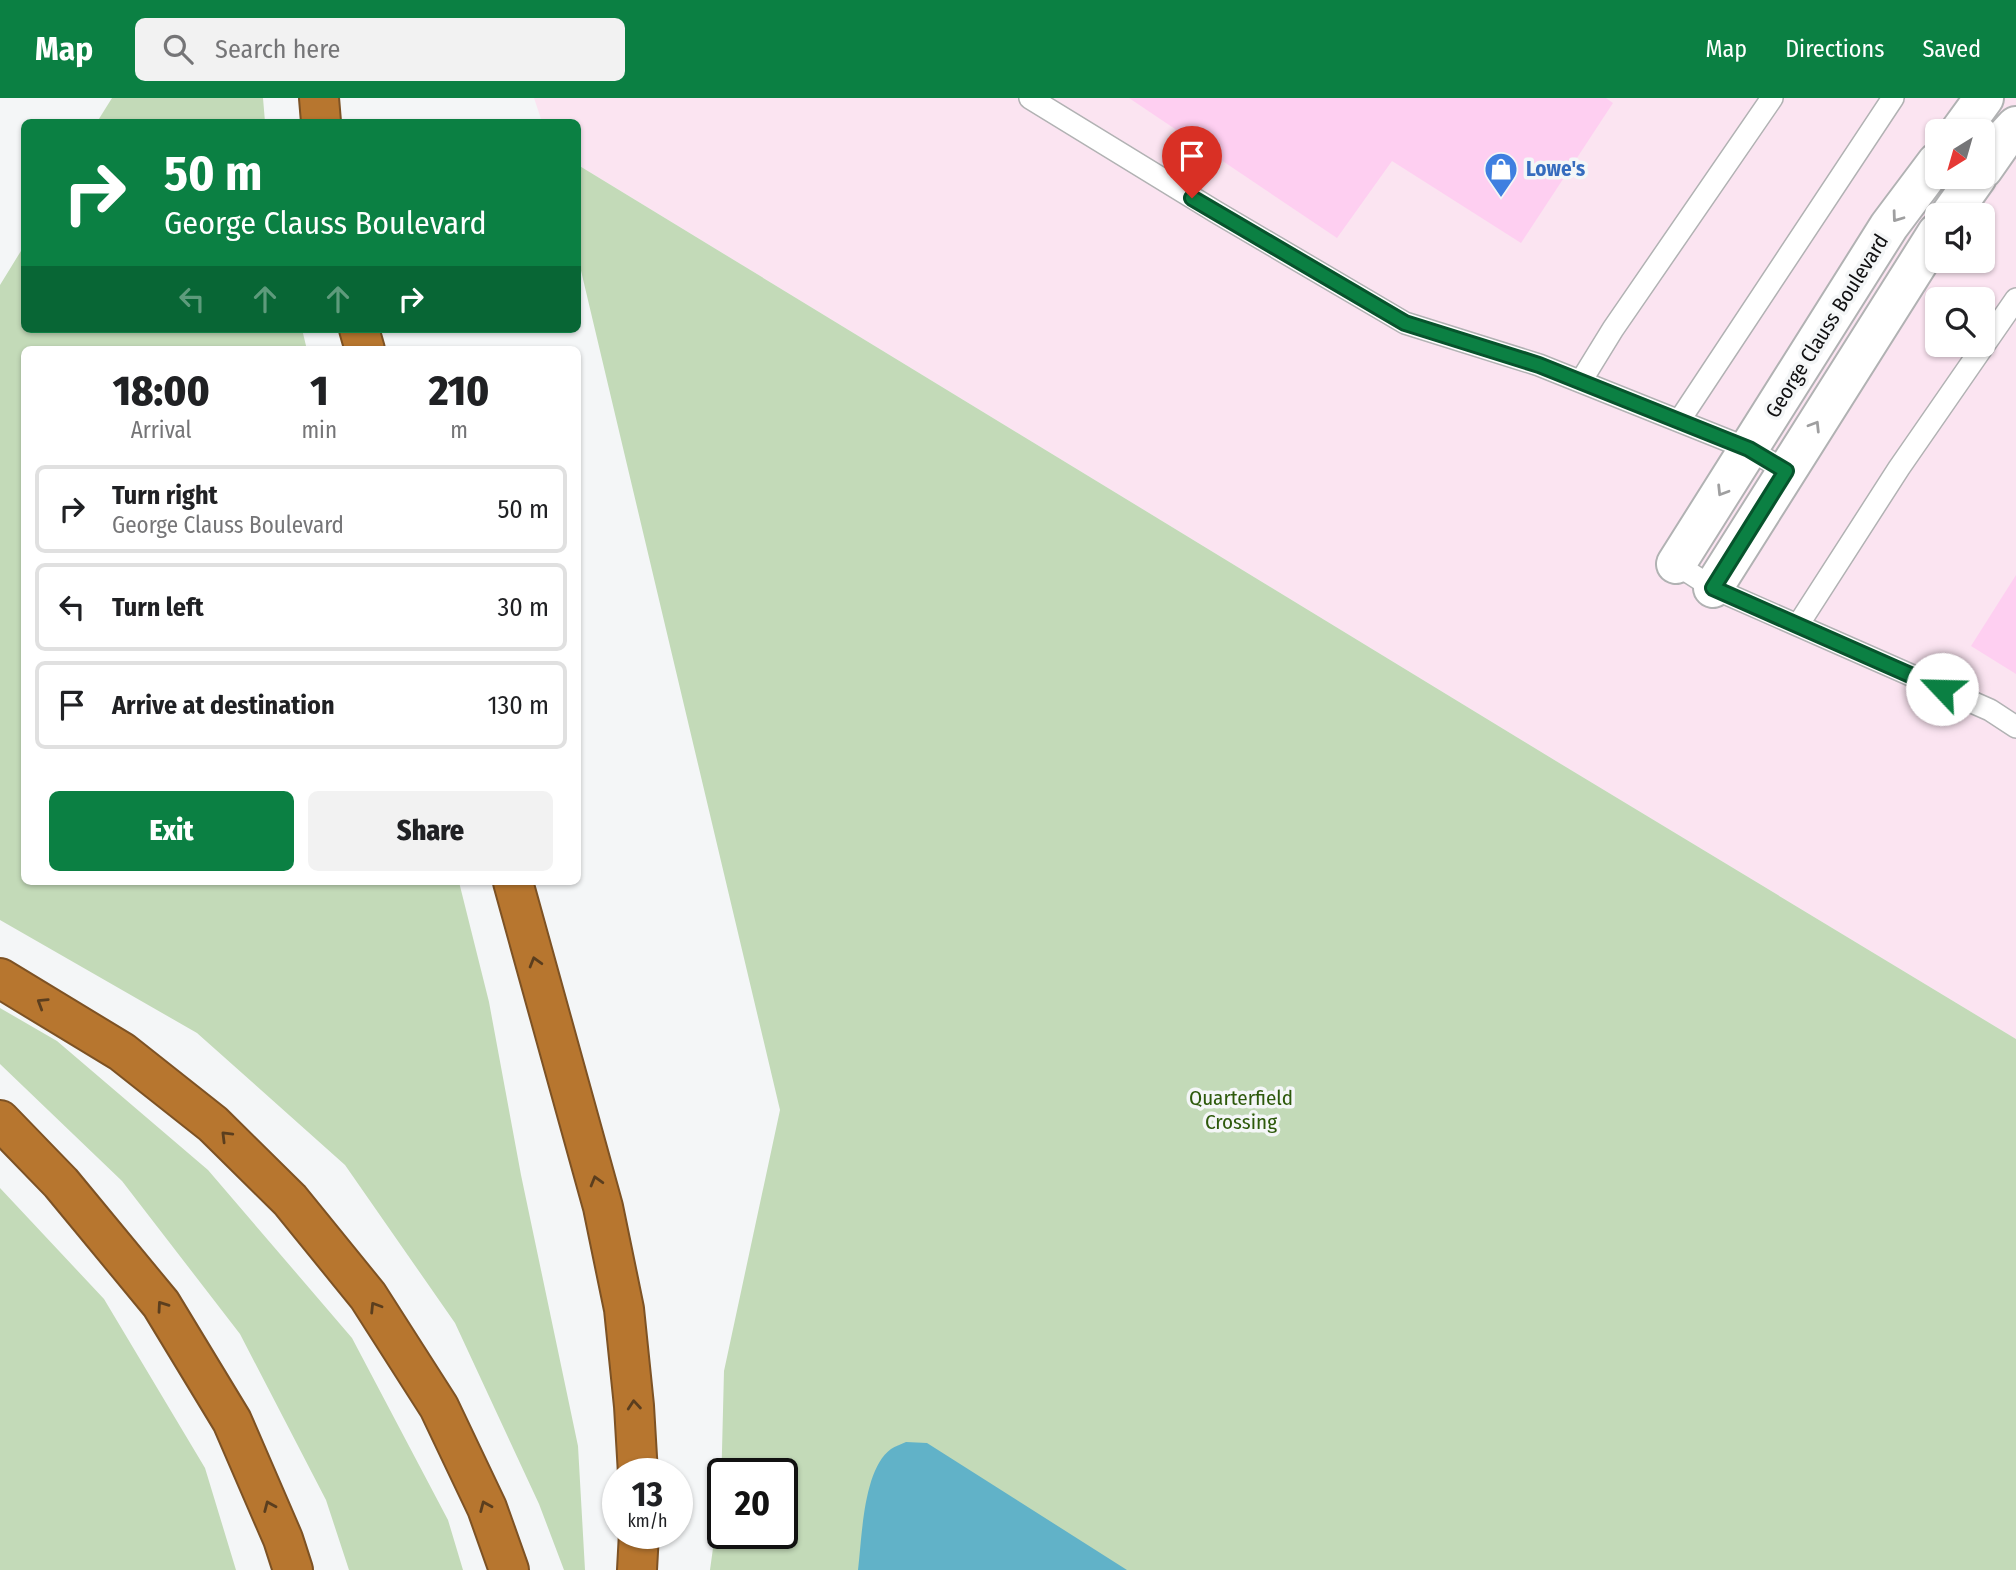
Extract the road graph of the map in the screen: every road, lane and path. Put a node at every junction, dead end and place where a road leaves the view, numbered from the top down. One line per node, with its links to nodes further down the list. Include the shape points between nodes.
1 (319, 98): 6 (highway)
2 (1030, 98): 13 (lane, via 1405,323)
3 (1772, 98): 13 (lane)
4 (1893, 98): 14 (lane)
5 (1984, 98): 7 (street)
6 (321, 119)
7 (1969, 119)
8 (2016, 126): 9 (street)
9 (1995, 152)
10 (1925, 178): 15 (street, George Clauss Boulevard, one-way to 15, via 1889,226)
11 (1925, 252): 16 (street, George Clauss Boulevard, one-way to 11)
12 (2016, 299): 19 (lane, via 1899,467)
13 (1581, 381): 14 (lane)
14 (1679, 421): 15 (lane)
15 (1749, 449): 16 (lane); 17 (street, George Clauss Boulevard, one-way to 17)
16 (1786, 471): 18 (street, George Clauss Boulevard)
17 (1676, 564): 18 (lane)
18 (1713, 588): 19 (lane)
19 (1798, 625): 20 (lane, via 1990,710)
20 (2016, 727)
21 (514, 885): 24 (highway, one-way to 21, via 624,1309 603,1207)
22 (0, 978): 27 (highway, one-way to 22, via 487,1508 439,1407 368,1296 290,1199 213,1124 132,1060)
23 (0, 1120): 26 (highway, one-way to 23, via 232,1421 161,1304 61,1183)
24 (637, 1458)
25 (638, 1549): 28 (highway)
26 (293, 1570)
27 (509, 1570)
28 (636, 1570)

